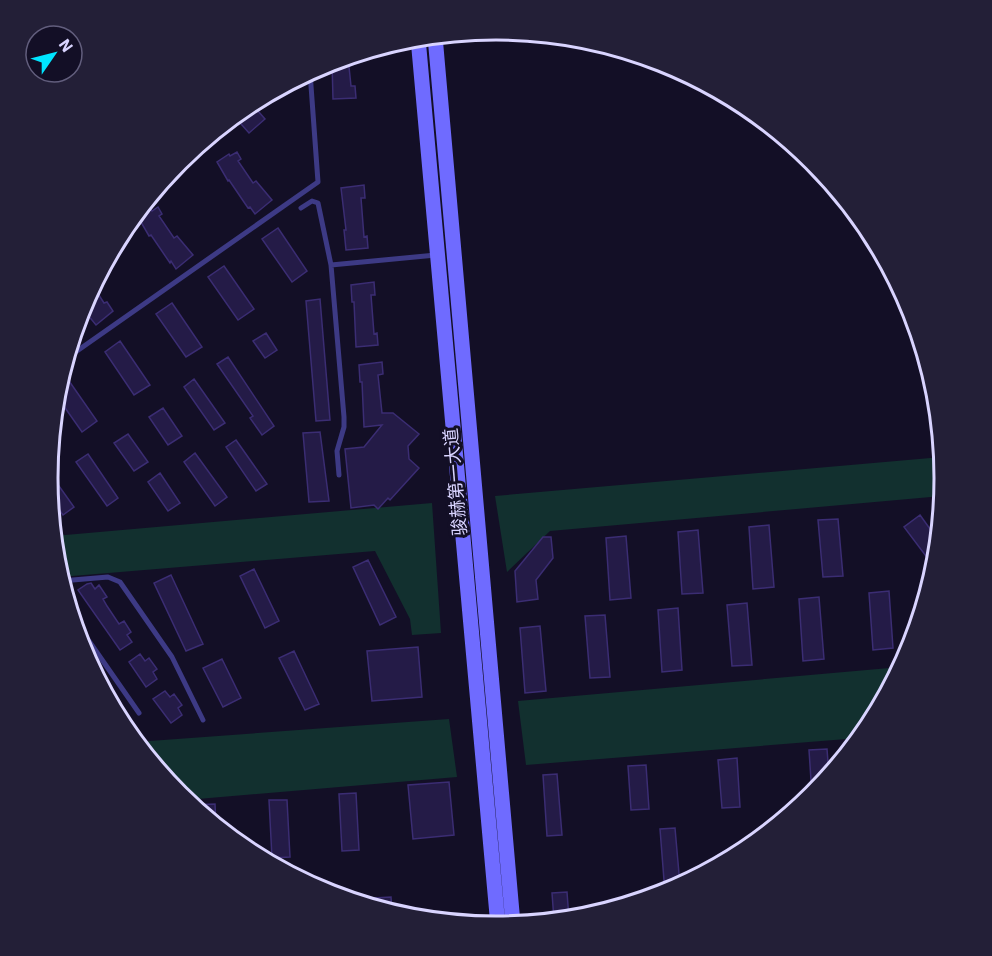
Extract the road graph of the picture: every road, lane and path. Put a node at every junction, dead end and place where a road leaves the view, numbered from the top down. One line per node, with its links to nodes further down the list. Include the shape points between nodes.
1 (436, 45): 13 (main road, 骏赫第一大道)
2 (419, 48): 5 (main road, 骏赫第一大道)
3 (311, 82): 7 (lane, via 318,182)
4 (302, 208): 6 (lane, via 312,201 318,203)
5 (438, 255): 6 (lane); 14 (main road, 骏赫第一大道)
6 (331, 265): 8 (lane, via 344,417 337,451)
7 (78, 351)
8 (339, 475)
9 (71, 579): 12 (lane, via 108,577 120,582 172,657)
10 (92, 646): 11 (lane)
11 (139, 713)
12 (203, 720)
13 (512, 915)
14 (497, 916)

